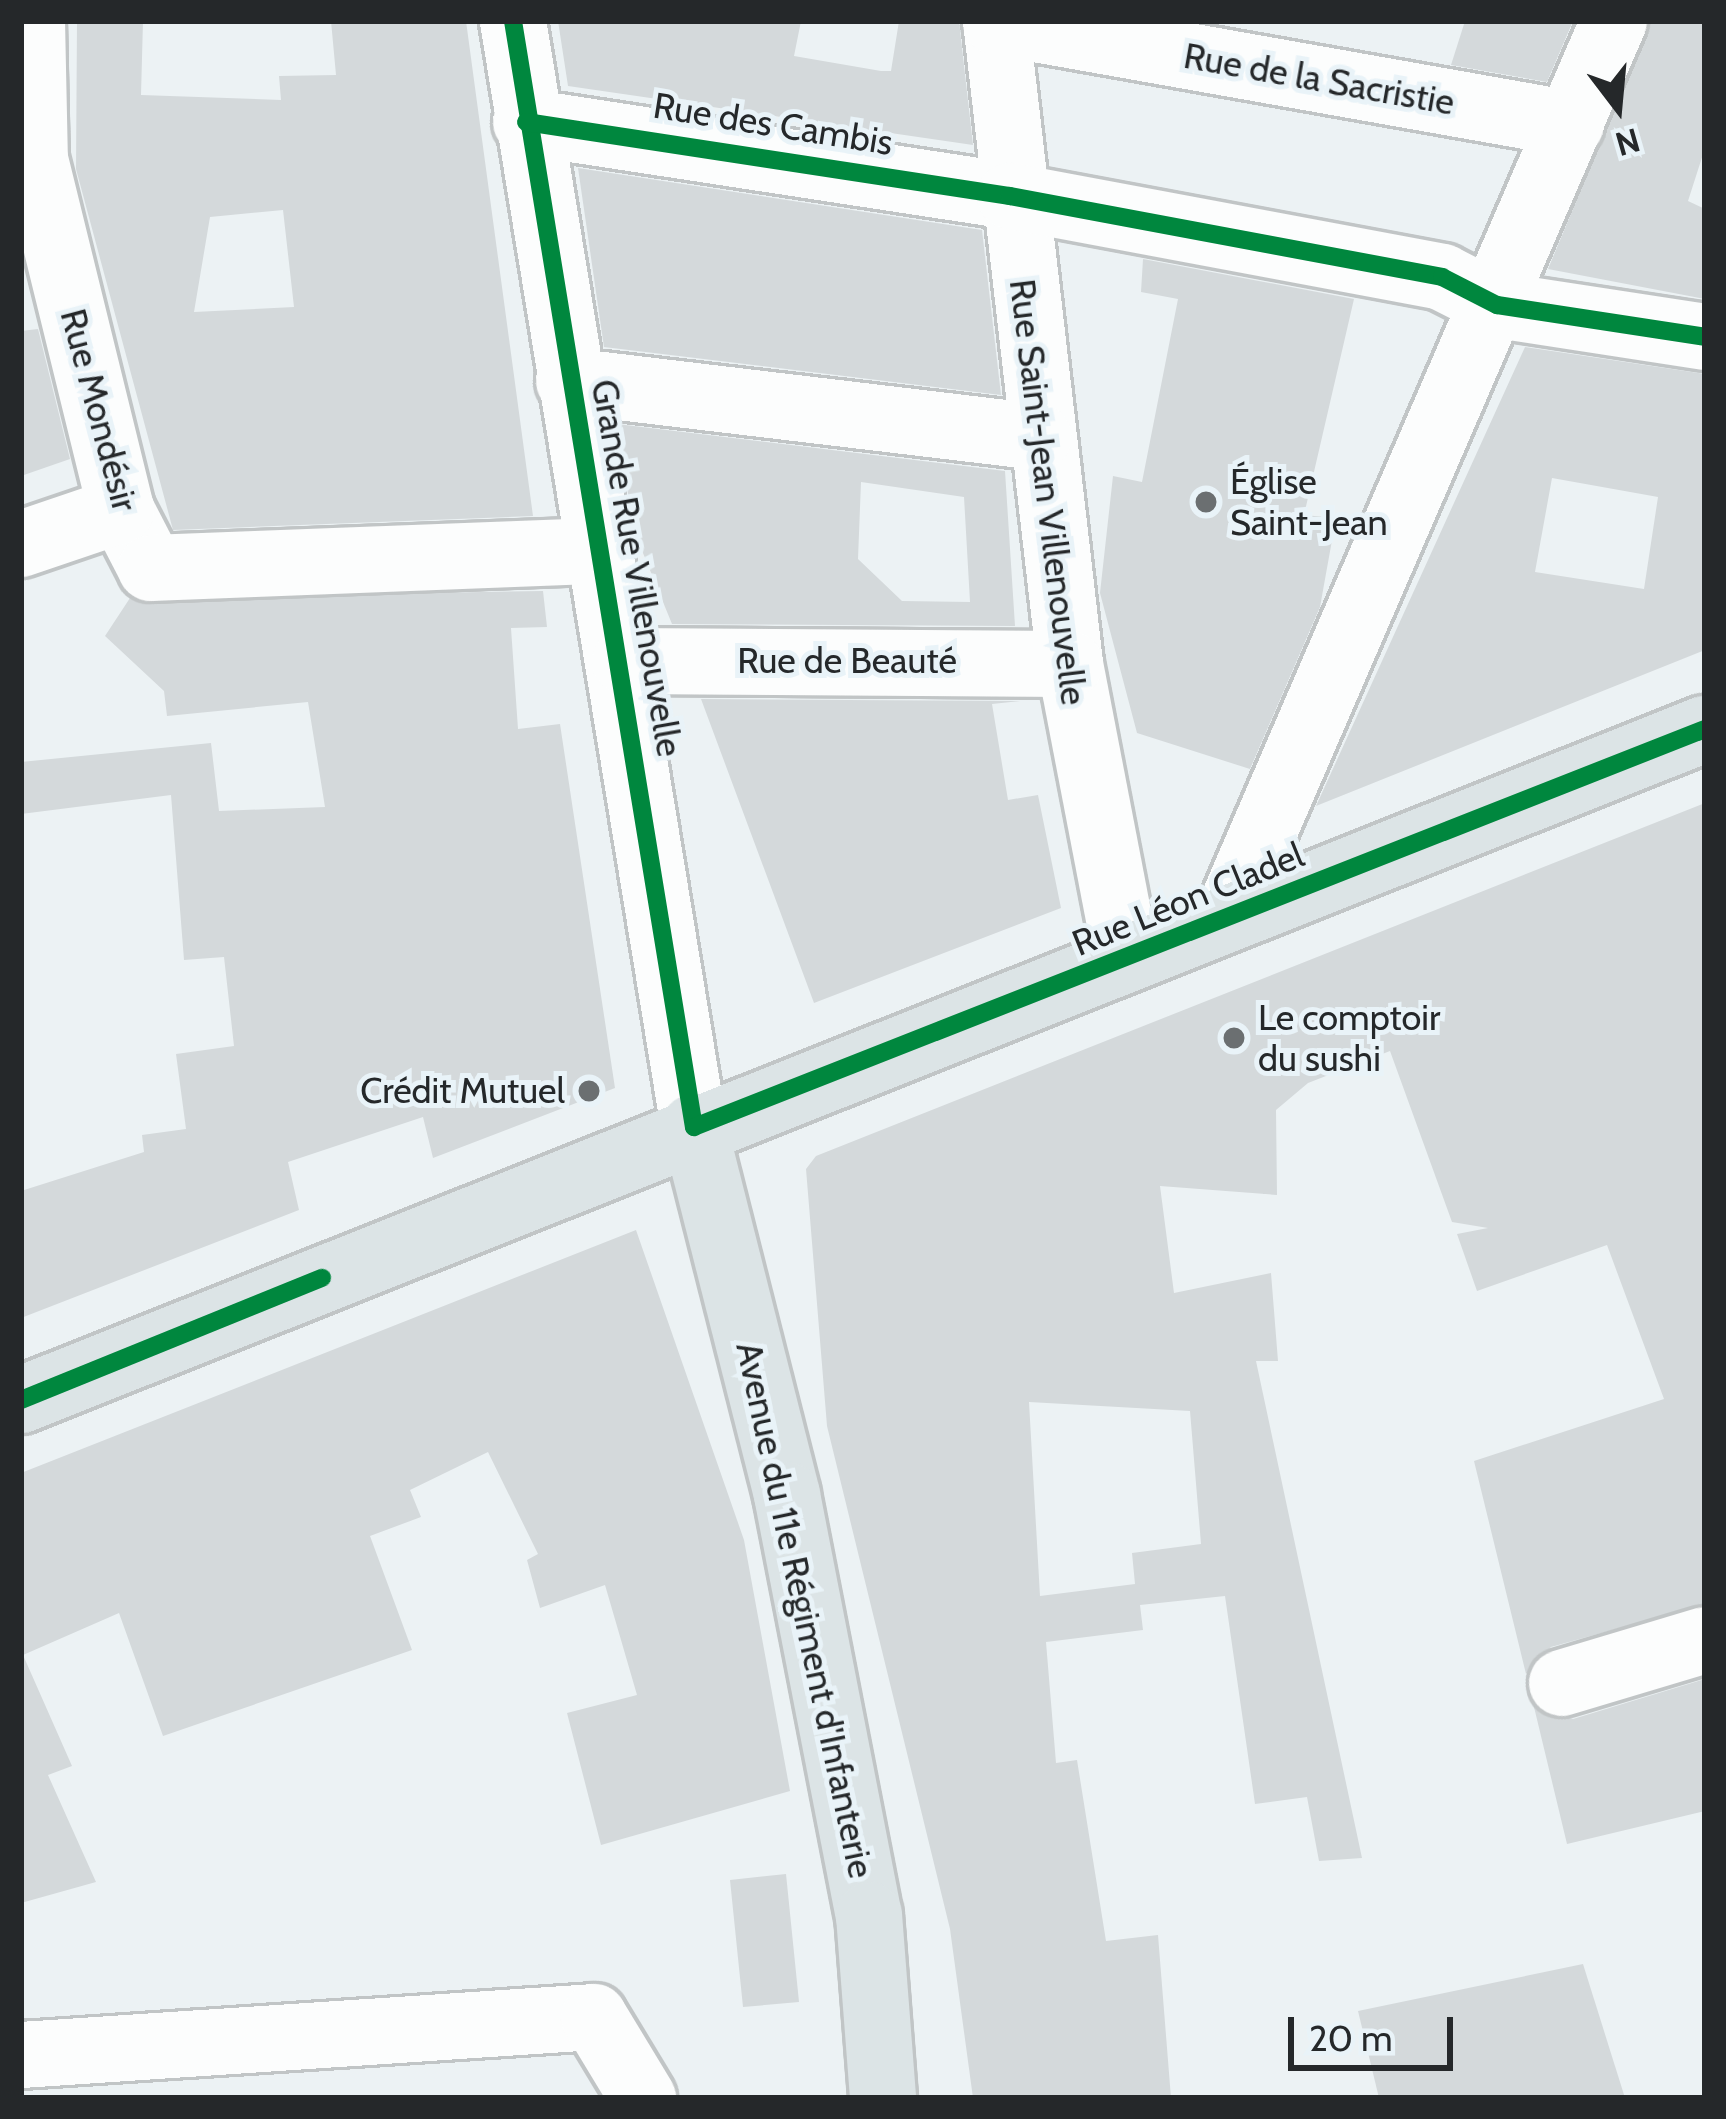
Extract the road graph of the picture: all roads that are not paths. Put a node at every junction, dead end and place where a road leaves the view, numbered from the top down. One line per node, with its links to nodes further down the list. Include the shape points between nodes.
1 (32, 21): 12 (street, Rue Mondésir, via 35,159)
2 (513, 21): 5 (street, Grande Rue Villenouvelle)
3 (996, 21): 6 (street, Rue de la Sacristie); 7 (street, Rue Saint-Jean Villenouvelle)
4 (1614, 21): 6 (street)
5 (526, 122): 7 (street, Rue des Cambis); 10 (street, Grande Rue Villenouvelle)
6 (1571, 124): 8 (street)
7 (1010, 196): 8 (street, Rue des Cambis, via 1442,277); 11 (street, Rue Saint-Jean Villenouvelle)
8 (1497, 304): 9 (street, Rue des Cambis); 18 (street)
9 (1705, 338)
10 (568, 381): 11 (street); 14 (street, Grande Rue Villenouvelle)
11 (1039, 437): 16 (street, Rue Saint-Jean Villenouvelle)
12 (121, 510): 13 (street); 14 (street, Rue Mondésir, via 151,568)
13 (21, 544)
14 (597, 551): 15 (street, Grande Rue Villenouvelle)
15 (625, 661): 16 (street, Rue de Beauté); 20 (street, Grande Rue Villenouvelle)
16 (1070, 664): 19 (street, Rue Saint-Jean Villenouvelle)
17 (1705, 729): 18 (main road, Rue Léon Cladel)
18 (1226, 919): 19 (main road, Rue Léon Cladel)
19 (1127, 959): 20 (main road, Rue Léon Cladel)
20 (694, 1127): 21 (main road, Rue Léon Cladel); 26 (main road, Avenue du 11e Régiment d'Infanterie, via 788,1495 868,1915)
21 (21, 1400)
22 (1705, 1640): 23 (street)
23 (1562, 1682)
24 (21, 2055): 25 (street, via 594,2017)
25 (643, 2098)
26 (883, 2098)

